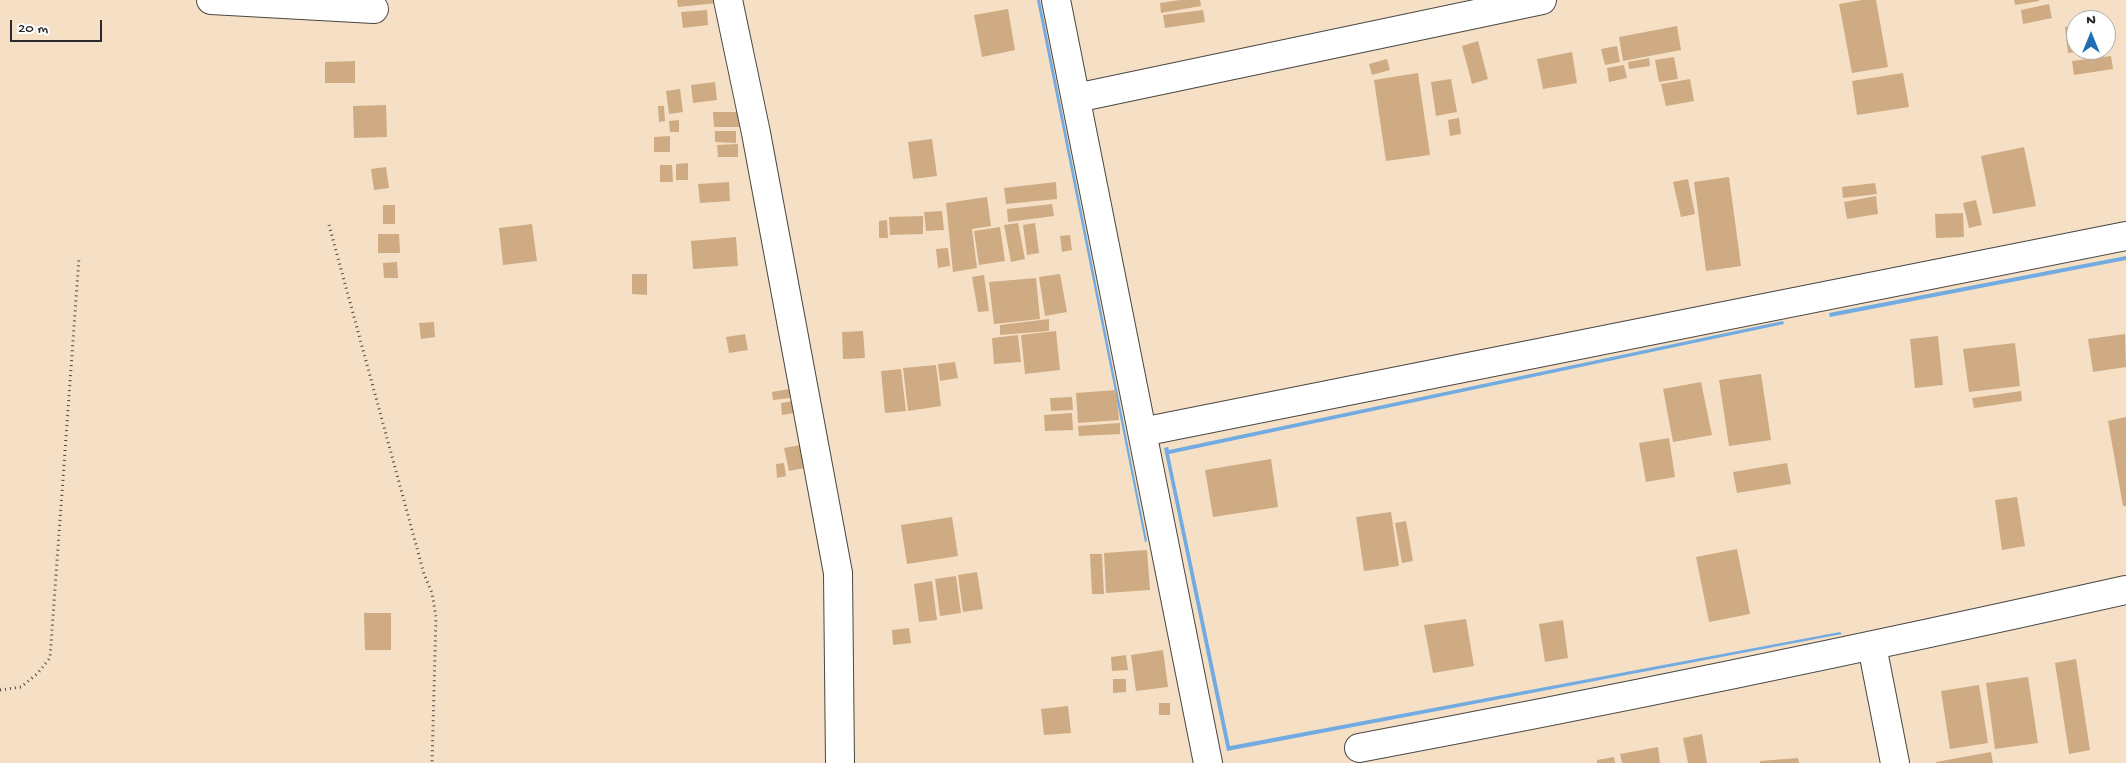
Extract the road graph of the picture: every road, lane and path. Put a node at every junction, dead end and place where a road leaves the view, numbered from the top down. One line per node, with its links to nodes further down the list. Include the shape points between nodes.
1 (211, 0): 5 (street)
2 (728, 0): 16 (street, via 838,573)
3 (1056, 0): 6 (street)
4 (1542, 0): 6 (street)
5 (374, 9)
6 (1076, 98): 10 (street)
7 (329, 224): 15 (path, via 424,574 432,593 436,617)
8 (2126, 236): 10 (street)
9 (78, 258): 13 (path, via 50,658 21,687)
10 (1142, 432): 17 (street)
11 (2126, 590): 12 (street)
12 (1872, 646): 14 (street); 18 (street)
13 (0, 690)
14 (1359, 748)
15 (432, 763)
16 (840, 763)
17 (1208, 763)
18 (1895, 763)

